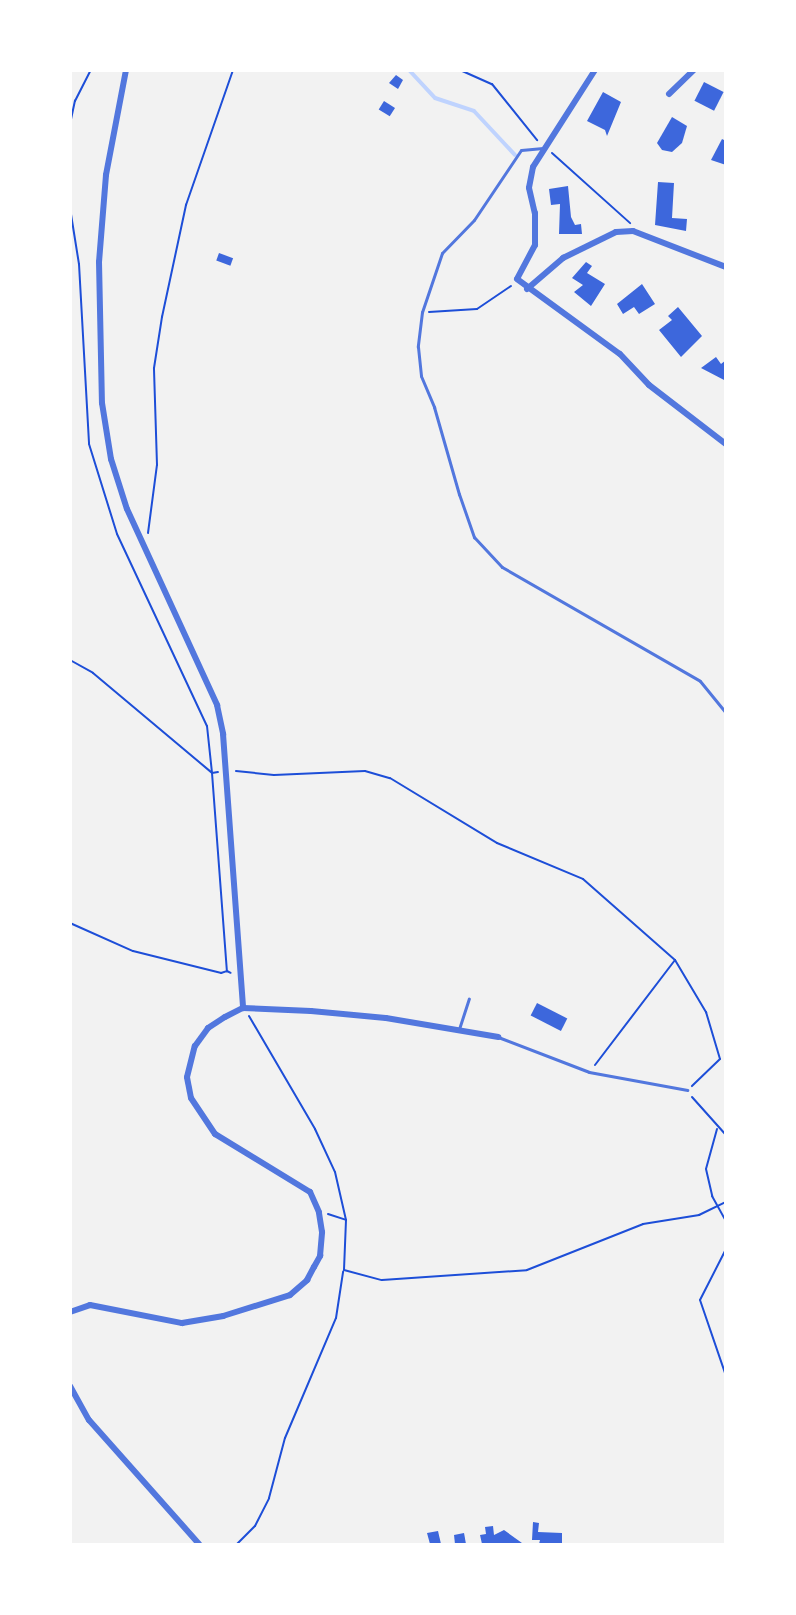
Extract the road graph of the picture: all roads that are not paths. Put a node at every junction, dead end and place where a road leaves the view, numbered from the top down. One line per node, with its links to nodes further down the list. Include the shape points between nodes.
1 (126, 70): 11 (street, via 106,175 99,262 102,403 111,459 126,509 210,685 223,734)
2 (595, 70): 5 (street)
3 (694, 70): 4 (street)
4 (669, 94)
5 (543, 148): 7 (street, via 533,167 529,188 536,213 535,244 517,279); 9 (lane, via 521,150 474,220 442,254 422,312 418,347 421,376 459,494 474,537 502,567 700,681)
6 (726, 267): 7 (street, via 633,231 616,232 563,258)
7 (527, 289): 8 (street, via 620,354 650,385)
8 (726, 444)
9 (726, 713)
10 (469, 999): 12 (lane)
11 (243, 1008): 12 (street, via 386,1018); 15 (street, via 208,1028 195,1046 187,1077 191,1098 215,1134 310,1192 319,1212 322,1243 307,1280 276,1302 182,1323 90,1305)
12 (459, 1029): 13 (street)
13 (498, 1037): 14 (lane, via 589,1072)
14 (687, 1090)
15 (70, 1312)
16 (70, 1386): 17 (street, via 89,1420)
17 (199, 1545)

